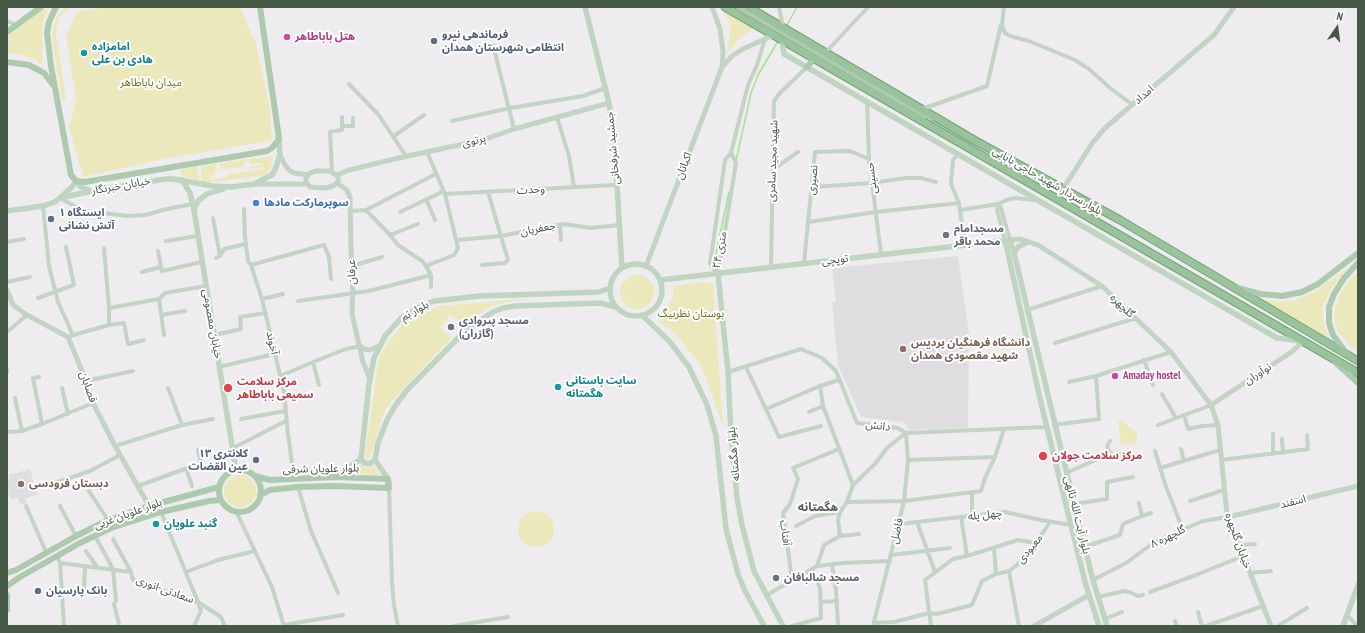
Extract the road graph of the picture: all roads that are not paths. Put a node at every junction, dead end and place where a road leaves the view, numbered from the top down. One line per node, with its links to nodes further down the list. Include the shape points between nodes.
1 (41, 7): 14 (main road)
2 (56, 7): 28 (main road, via 47,34)
3 (260, 7): 46 (main road)
4 (585, 7): 29 (main road, جمشید شرفخانی)
5 (712, 7): 25 (street, via 720,29)
6 (725, 7): 18 (highway, بلوار سردار شهید حاجی بابایی)
7 (739, 7): 41 (main road, via 924,115)
8 (748, 7): 16 (highway, بلوار سردار شهید حاجی بابایی)
9 (779, 7): 16 (street)
10 (868, 7): 22 (street)
11 (1004, 7): 15 (street)
12 (1234, 7): 32 (street, امداد, via 1214,35)
13 (7, 21): 14 (street)
14 (16, 25): 17 (main road)
15 (1002, 25): 32 (street, via 1005,33 1010,36 1060,53 1084,66); 35 (street, via 987,86)
16 (783, 27): 22 (highway, بلوار سردار شهید حاجی بابایی)
17 (7, 32)
18 (773, 35): 19 (street); 20 (highway, بلوار سردار شهید حاجی بابایی)
19 (765, 39): 25 (street, via 732,56); 50 (street, ۲۴ متری, via 748,85)
20 (782, 40): 23 (highway, بلوار سردار شهید حاجی بابایی); 26 (main road, via 784,54)
21 (493, 45): 34 (street)
22 (826, 52): 35 (highway, بلوار سردار شهید حاجی بابایی)
23 (814, 60): 26 (main road); 33 (highway, بلوار سردار شهید حاجی بابایی)
24 (7, 62): 28 (main road, via 29,65 44,73)
25 (722, 66): 124 (street, اکباتان)
26 (807, 67): 30 (main road); 55 (street, شهید مجید سامری, via 774,102)
27 (349, 84): 45 (street, via 378,114)
28 (55, 86): 60 (main road, via 70,175)
29 (605, 88): 31 (main road, جمشید شرفخانی); 34 (street, via 583,96)
30 (867, 101): 37 (main road); 54 (street, حسینی)
31 (609, 103): 39 (street, پرتوی); 66 (main road, جمشید شرفخانی, via 614,135)
32 (1133, 105): 70 (street, امداد, via 1105,128 1093,142)
33 (898, 107): 37 (main road); 47 (highway, بلوار سردار شهید حاجی بابایی)
34 (510, 108): 42 (street); 44 (street)
35 (922, 108): 41 (highway, بلوار سردار شهید حاجی بابایی)
36 (424, 115): 45 (street)
37 (893, 116): 51 (main road)
38 (342, 117): 43 (street)
39 (557, 117): 44 (street, پرتوی); 68 (street, via 569,156)
40 (353, 118): 43 (street, via 353,126)
41 (941, 120): 70 (highway, بلوار سردار شهید حاجی بابایی)
42 (452, 121)
43 (342, 126): 56 (street, via 342,130 330,132)
44 (514, 129): 48 (street, پرتوی, via 483,140)
45 (394, 136): 53 (street)
46 (278, 139): 52 (main road); 60 (main road, via 267,151 85,182)
47 (964, 146): 51 (main road); 118 (highway, بلوار سردار شهید حاجی بابایی)
48 (427, 152): 53 (street, پرتوی); 57 (street)
49 (798, 152): 55 (street)
50 (731, 153): 98 (street, ۲۴ متری, via 725,160); 103 (street, ۲۴ متری, via 736,162)
51 (958, 154): 76 (main road); 77 (street, via 953,160 951,184)
52 (280, 155): 58 (street, via 289,170); 64 (main road, via 272,175)
53 (406, 156): 56 (street, پرتوی)
54 (869, 159): 63 (street, حسینی); 69 (street, نصیری, via 850,150 815,152)
55 (772, 170): 126 (street, شهید مجید سامری)
56 (335, 174): 58 (street, پرتوی, via 316,171); 61 (street, via 339,179)
57 (436, 174): 73 (street); 82 (street)
58 (308, 175): 65 (street, via 305,180)
59 (182, 180): 67 (main road, خیابان خبرنگار); 71 (main road, خیابان خبرنگار, via 165,179); 80 (main road, خیابان معصومی, via 190,193)
60 (76, 181): 71 (main road, via 81,187); 74 (main road, خیابان خبرنگار)
61 (337, 182): 65 (street, via 326,188 315,188); 85 (street, عرفان, via 347,190)
62 (936, 182): 63 (street, via 906,178)
63 (872, 183): 69 (street); 87 (street, حسینی)
64 (254, 184): 65 (street); 67 (main road)
65 (307, 184)
66 (616, 185): 68 (street, وحدت); 93 (main road, جمشید شرفخانی)
67 (231, 187): 80 (main road, via 207,194)
68 (574, 187): 72 (street, وحدت)
69 (812, 187): 90 (street, نصیری)
70 (1062, 189): 111 (highway, بلوار سردار شهید حاجی بابایی)
71 (91, 191): 74 (main road, خیابان خبرنگار)
72 (488, 192): 73 (street, وحدت); 96 (street)
73 (445, 193): 75 (street); 99 (street)
74 (60, 198): 79 (main road, خیابان خبرنگار); 80 (street, via 84,211 128,216)
75 (426, 199): 86 (street); 89 (street)
76 (1038, 200): 78 (street, via 1014,198); 133 (main road)
77 (959, 203): 83 (street); 87 (street)
78 (998, 204): 83 (street); 101 (street, via 997,210)
79 (43, 206): 84 (main road, خیابان خبرنگار); 143 (street, via 49,266)
80 (193, 207): 95 (main road, خیابان معصومی)
81 (244, 209): 106 (street, آخوند)
82 (366, 210): 85 (street); 94 (street)
83 (960, 210): 107 (street)
84 (7, 211)
85 (350, 211): 122 (street, عرفان)
86 (400, 212)
87 (876, 212): 90 (street); 114 (street, حسینی)
88 (213, 218): 106 (street, via 218,257 224,249)
89 (435, 220)
90 (808, 222): 117 (street, نصیری)
91 (418, 224): 94 (street)
92 (560, 225): 93 (street, جعفریان, via 591,228); 96 (street, جعفریان); 100 (street)
93 (619, 225): 127 (main road, جمشید شرفخانی)
94 (390, 235): 123 (street, via 398,245)
95 (197, 236): 102 (street); 116 (main road, خیابان معصومی)
96 (501, 236): 99 (street, جعفریان); 121 (street, via 508,260 505,263)
97 (24, 239): 104 (street)
98 (713, 239): 103 (street); 130 (street, ۲۴ متری, via 710,264)
99 (457, 240): 123 (street, via 458,248 454,255)
100 (561, 240)
101 (1007, 240): 105 (street, گلچهره, via 1020,239); 107 (main road, توپچی); 112 (main road, بلوار آیت الله تالهی); 214 (main road, بلوار آیت الله تالهی)
102 (166, 241)
103 (722, 241): 130 (street, ۲۴ متری)
104 (7, 242)
105 (1028, 242): 112 (main road, via 1019,246); 139 (street, گلچهره, via 1050,252)
106 (246, 244): 120 (street, آخوند)
107 (965, 245): 114 (main road, توپچی)
108 (66, 247): 143 (street, via 74,284)
109 (104, 248): 151 (street)
110 (158, 251): 125 (street)
111 (1174, 252): 118 (highway); 137 (highway, بلوار سردار شهید حاجی بابایی)
112 (1014, 253): 152 (main road, بلوار آیت الله تالهی)
113 (1358, 253): 137 (main road, via 1318,284 1302,292 1282,296 1261,294)
114 (881, 254): 117 (main road, توپچی)
115 (382, 257): 122 (street)
116 (202, 262): 125 (street, via 162,271); 138 (main road, خیابان معصومی)
117 (804, 263): 126 (main road, توپچی)
118 (1166, 263): 128 (highway, بلوار سردار شهید حاجی بابایی)
119 (1358, 263): 172 (main road, via 1344,278 1329,307 1329,323 1333,335)
120 (251, 265): 134 (street, via 324,246 329,257); 148 (street, آخوند)
121 (482, 265)
122 (352, 266): 144 (street, عرفان)
123 (426, 266): 131 (street)
124 (646, 266): 127 (main road, via 630,264); 135 (main road, via 652,269)
125 (161, 267): 129 (street)
126 (771, 267): 130 (main road, توپچی)
127 (622, 268): 141 (main road, via 614,276)
128 (1178, 270): 133 (main road); 165 (highway, بلوار سردار شهید حاجی بابایی)
129 (142, 272)
130 (718, 274): 135 (main road, توپچی); 179 (main road, بلوار هگمتانه)
131 (431, 275): 140 (street); 144 (street, via 369,292)
132 (30, 277): 136 (street)
133 (1172, 277): 165 (main road, via 1278,338)
134 (331, 279)
135 (660, 280): 157 (main road, via 662,295 659,302 655,308)
136 (7, 282)
137 (1228, 285): 172 (highway, بلوار سردار شهید حاجی بابایی)
138 (206, 286): 147 (street, via 165,293); 161 (main road, خیابان معصومی)
139 (1102, 286): 152 (street); 158 (street, گلچهره)
140 (430, 287)
141 (610, 288): 150 (main road); 168 (main road, بلوار بَم, via 599,292 480,296 434,301 402,317)
142 (7, 290): 155 (street, via 13,305)
143 (55, 292): 146 (street); 163 (street, via 69,326)
144 (352, 293): 149 (street); 167 (street, عرفان, via 352,314)
145 (283, 294): 148 (street)
146 (38, 298)
147 (159, 299): 151 (street); 156 (street)
148 (262, 299): 154 (street, آخوند)
149 (298, 301)
150 (616, 306): 157 (main road, via 628,314); 237 (main road, via 602,303 528,305 502,308 480,320 457,338 395,406 382,430)
151 (109, 308): 159 (street)
152 (1028, 310): 210 (main road, بلوار آیت الله تالهی)
153 (185, 311): 156 (street)
154 (266, 314): 161 (street, via 240,317 242,329); 170 (street, آخوند)
155 (27, 315): 160 (street); 163 (street)
156 (161, 315): 162 (street)
157 (642, 315): 358 (main road, بلوار هگمتانه, via 670,342 689,367 707,405 716,436 726,529 738,574)
158 (1136, 318): 166 (street); 169 (street, گلچهره)
159 (109, 325): 163 (street); 164 (street, via 124,323 128,344)
160 (7, 332)
161 (214, 334): 176 (main road, خیابان معصومی)
162 (164, 335)
163 (70, 336): 186 (street, قصابان)
164 (144, 340)
165 (1303, 341): 171 (highway, بلوار سردار شهید حاجی بابایی); 197 (street, نوآوران, via 1293,351)
166 (1055, 343)
167 (360, 346): 168 (street, via 370,350); 175 (street); 184 (street, عرفان)
168 (379, 346): 184 (main road, بلوار بَم)
169 (1171, 352): 173 (street); 197 (street, گلچهره)
170 (274, 354): 176 (street); 181 (street, آخوند)
171 (1326, 355): 180 (highway, بلوار سردار شهید حاجی بابایی); 188 (main road)
172 (1348, 355): 174 (highway, بلوار سردار شهید حاجی بابایی)
173 (1144, 360): 182 (street); 190 (street)
174 (1358, 361)
175 (313, 362): 181 (street); 189 (street)
176 (220, 367): 224 (main road, خیابان معصومی)
177 (746, 367): 179 (street, دانش); 185 (street, دانش, via 801,349 822,358 836,371); 199 (street)
178 (133, 371): 186 (street)
179 (728, 372): 333 (main road, بلوار هگمتانه, via 737,498 754,570)
180 (1358, 373)
181 (280, 376): 200 (street, آخوند)
182 (1096, 376): 187 (street); 210 (street, via 1099,420)
183 (39, 377): 208 (street, via 33,378)
184 (370, 379): 236 (main road, بلوار بَم)
185 (839, 380): 191 (street); 218 (street, دانش, via 857,423 898,428)
186 (86, 381): 196 (street, قصابان)
187 (1069, 382)
188 (1358, 383)
189 (319, 385)
190 (1153, 385)
191 (820, 386): 198 (street); 199 (street)
192 (62, 388): 202 (street)
193 (168, 388): 209 (street)
194 (1162, 394): 204 (street)
195 (15, 398): 216 (street)
196 (93, 403): 202 (street); 223 (street, قصابان)
197 (1211, 405): 203 (street); 212 (street, خیابان گلچهره)
198 (822, 406): 201 (street); 225 (street)
199 (766, 409): 213 (street, via 779,437)
200 (285, 411): 206 (street); 207 (street, آخوند)
201 (810, 412)
202 (68, 414): 208 (street)
203 (1184, 415): 204 (street); 212 (street, via 1188,429)
204 (1176, 418): 211 (street)
205 (213, 419): 209 (street)
206 (241, 419)
207 (286, 421): 224 (street); 248 (street, آخوند)
208 (42, 424): 216 (street)
209 (182, 425): 223 (street)
210 (1054, 425): 244 (main road, بلوار آیت الله تالهی)
211 (1158, 425)
212 (1218, 425): 228 (street, خیابان گلچهره)
213 (821, 426)
214 (1046, 427): 215 (street, دانش); 286 (main road, بلوار آیت الله تالهی)
215 (1004, 429): 218 (street, دانش); 234 (street)
216 (22, 430): 217 (street)
217 (7, 432)
218 (906, 433): 238 (street, فاضل); 250 (street, via 887,448)
219 (1273, 434): 232 (street)
220 (1307, 435): 231 (street, via 1308,449)
221 (1282, 439): 231 (street)
222 (1110, 441): 230 (street, via 1107,446)
223 (114, 446): 233 (street, قصابان)
224 (233, 448): 243 (main road, خیابان معصومی)
225 (839, 449): 250 (street); 324 (street, آفتاب, via 793,468 798,478 790,504 783,513)
226 (1181, 449): 240 (street)
227 (198, 450): 241 (street, via 200,463)
228 (1220, 450): 239 (street, خیابان گلچهره); 240 (street)
229 (1155, 451): 242 (street)
230 (1109, 452): 235 (street, via 1114,455 1122,454 1123,459); 244 (street)
231 (1283, 453): 232 (street)
232 (1273, 454): 239 (street)
233 (120, 455): 251 (street, قصابان); 254 (street, via 90,471)
234 (995, 457): 238 (street); 260 (street, via 981,491)
235 (1133, 458)
236 (361, 459): 237 (main road, via 367,464); 246 (main road)
237 (375, 460): 249 (main road)
238 (908, 460): 265 (street, فاضل)
239 (1221, 460): 258 (street, خیابان گلچهره)
240 (1184, 461): 242 (street)
241 (186, 468): 251 (street); 252 (street)
242 (1160, 468): 289 (street)
243 (236, 470): 245 (main road, via 244,470); 255 (main road, via 225,475)
244 (1066, 473): 269 (main road, بلوار آیت الله تالهی)
245 (255, 476): 248 (main road, بلوار علویان شرقی, via 270,480); 261 (main road, via 261,488)
246 (334, 477): 248 (main road, بلوار علویان شرقی); 249 (main road, بلوار علویان شرقی)
247 (1133, 477): 269 (street, via 1107,482 1107,499)
248 (294, 479)
249 (388, 479): 257 (main road)
250 (853, 485): 267 (street)
251 (138, 486): 272 (street, قصابان)
252 (192, 486)
253 (1358, 486): 280 (street, اسفند)
254 (43, 487)
255 (219, 487): 264 (main road); 272 (main road, بلوار علویان غربی)
256 (298, 487): 257 (main road, بلوار علویان شرقی); 261 (main road, بلوار علویان شرقی, via 270,490); 330 (street, via 311,531)
257 (388, 488): 356 (street, via 392,582)
258 (1224, 490): 266 (street); 280 (street, خیابان گلچهره)
259 (89, 491): 262 (street)
260 (972, 493): 265 (street); 277 (street)
261 (260, 495): 273 (main road, via 254,506 242,512)
262 (92, 496): 263 (street); 281 (street)
263 (88, 499)
264 (220, 500): 273 (main road, via 229,509); 274 (main road, بلوار علویان غربی)
265 (904, 501): 267 (street); 284 (street, فاضل)
266 (1190, 501)
267 (847, 502): 275 (street)
268 (1139, 503): 278 (street)
269 (1074, 504): 285 (main road, بلوار آیت الله تالهی)
270 (26, 506): 304 (street)
271 (60, 506): 291 (street)
272 (149, 506): 281 (main road, بلوار علویان غربی)
273 (236, 511): 303 (street)
274 (161, 512): 288 (main road, بلوار علویان غربی); 319 (street)
275 (840, 512): 287 (street, via 815,516); 293 (street)
276 (1151, 513): 278 (street)
277 (972, 516): 279 (street, چهل پله); 283 (street, چهل پله, via 1006,512)
278 (1142, 516): 298 (street, via 1123,524 1120,535)
279 (961, 517): 282 (street, چهل پله); 307 (street)
280 (1228, 517): 289 (street, گلچهره ۸, via 1203,521); 297 (street, خیابان گلچهره)
281 (109, 520): 288 (main road); 291 (main road, بلوار علویان غربی)
282 (917, 522): 284 (street, چهل پله); 301 (street)
283 (1050, 522): 286 (street, چهل پله); 295 (street, معبودی)
284 (898, 524): 305 (street, فاضل)
285 (1078, 524): 286 (main road); 298 (main road, بلوار آیت الله تالهی)
286 (1071, 525): 334 (main road, بلوار آیت الله تالهی)
287 (796, 526)
288 (114, 527): 292 (main road, بلوار علویان غربی)
289 (1183, 530): 325 (street, گلچهره ۸, via 1156,541 1126,563)
290 (860, 534): 293 (street)
291 (76, 536): 304 (main road, بلوار علویان غربی)
292 (95, 536): 306 (main road, بلوار علویان غربی); 315 (street)
293 (840, 536): 314 (street, via 824,544)
294 (113, 539): 318 (street)
295 (1036, 543): 300 (street, via 1018,540); 316 (street, معبودی, via 1026,556)
296 (1256, 544): 297 (street)
297 (1239, 545): 308 (street, خیابان گلچهره)
298 (1084, 547): 325 (main road, بلوار آیت الله تالهی)
299 (950, 548): 301 (street)
300 (994, 548): 307 (street); 323 (street)
301 (926, 550): 305 (street); 320 (street)
302 (86, 551): 313 (street)
303 (255, 551): 319 (street, via 218,560); 355 (street, via 272,587)
304 (46, 552): 321 (main road, بلوار علویان غربی)
305 (891, 555): 309 (street, فاضل)
306 (57, 556): 310 (street); 327 (main road, بلوار علویان غربی)
307 (967, 556): 320 (street, via 953,559)
308 (1243, 556): 322 (street, خیابان گلچهره); 329 (street)
309 (890, 561): 311 (street); 351 (street, فاضل)
310 (60, 563): 312 (street, سعادتی-انوری); 352 (street)
311 (832, 564): 314 (street); 336 (street)
312 (85, 566): 313 (street, سعادتی-انوری); 328 (street)
313 (97, 567): 315 (street, سعادتی-انوری)
314 (815, 567): 324 (street); 338 (street)
315 (113, 569): 318 (street, سعادتی-انوری); 350 (street, via 116,601 114,604)
316 (1008, 571): 323 (street, معبودی); 363 (street)
317 (1271, 571): 322 (street)
318 (131, 572): 337 (street, سعادتی-انوری, via 133,580)
319 (186, 572): 337 (street)
320 (935, 572): 344 (street, via 925,580)
321 (7, 573)
322 (1250, 573): 339 (street, خیابان گلچهره)
323 (996, 574): 344 (street, معبودی, via 982,581 972,605 937,614)
324 (792, 580): 333 (street)
325 (1093, 580): 335 (main road, بلوار آیت الله تالهی)
326 (1358, 585): 346 (main road)
327 (7, 586)
328 (84, 589)
329 (1150, 592)
330 (338, 593)
331 (1143, 594): 335 (street, via 1138,596 1124,591)
332 (7, 595): 341 (main road)
333 (766, 595): 359 (main road, بلوار هگمتانه)
334 (1089, 595): 364 (street); 365 (main road, بلوار آیت الله تالهی)
335 (1098, 597): 348 (main road, بلوار آیت الله تالهی)
336 (837, 600): 338 (street); 361 (street)
337 (198, 602): 353 (street, via 201,611); 354 (street, سعادتی-انوری, via 221,617)
338 (821, 602): 360 (street, via 821,618)
339 (1263, 606): 369 (street); 370 (street, خیابان گلچهره)
340 (1307, 608): 371 (street)
341 (7, 610)
342 (1122, 612): 348 (street)
343 (1198, 612): 368 (street)
344 (929, 613): 351 (street); 362 (street)
345 (343, 615): 355 (street)
346 (1347, 615): 372 (main road); 373 (street)
347 (508, 617): 357 (street)
348 (1105, 619): 366 (main road, بلوار آیت الله تالهی)
349 (1175, 621): 367 (street)
350 (119, 624)
351 (873, 625)
352 (64, 626)
353 (194, 626)
354 (226, 626)
355 (284, 626)
356 (398, 626)
357 (454, 626)
358 (764, 626)
359 (783, 626)
360 (792, 626)
361 (838, 626)
362 (931, 626)
363 (1020, 626)
364 (1034, 626)
365 (1099, 626)
366 (1107, 626)
367 (1177, 626)
368 (1202, 626)
369 (1206, 626)
370 (1271, 626)
371 (1278, 626)
372 (1343, 626)
373 (1356, 626)

